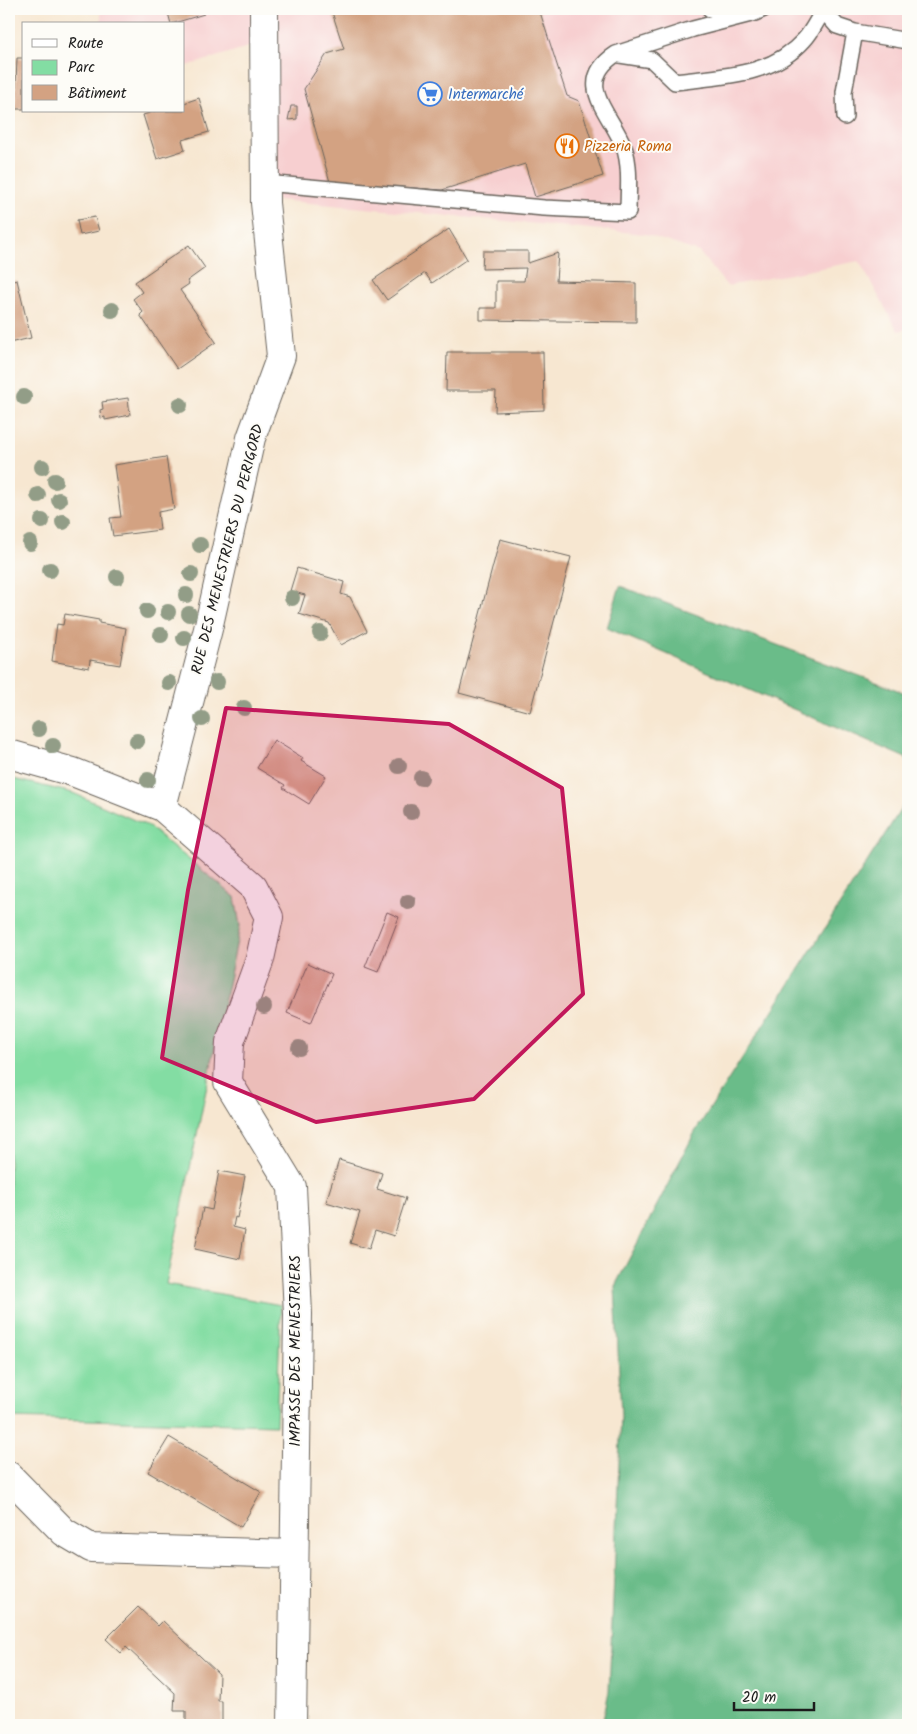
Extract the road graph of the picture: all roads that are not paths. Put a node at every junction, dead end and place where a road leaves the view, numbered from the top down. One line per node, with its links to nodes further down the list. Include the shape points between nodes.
1 (264, 9): 10 (street, RUE DES MENESTRIERS DU PERIGORD)
2 (710, 9): 3 (lane)
3 (724, 9)
4 (764, 9): 8 (lane)
5 (823, 10): 6 (lane, via 837,26); 8 (lane, via 805,39 785,57 750,73 675,82 652,60)
6 (855, 32): 7 (lane); 9 (lane, via 844,92)
7 (908, 41)
8 (616, 54): 10 (lane, via 598,69 595,84 624,148 628,171 628,212)
9 (845, 117)
10 (265, 193): 12 (street, RUE DES MENESTRIERS DU PERIGORD, via 281,356 251,438 208,629)
11 (9, 754): 12 (street, via 73,772)
12 (162, 807): 14 (street, IMPASSE DES MENESTRIERS, via 253,886 269,918 260,959 230,1042 228,1082 292,1187 298,1314)
13 (9, 1476): 14 (street, via 64,1532 91,1548)
14 (293, 1554): 15 (street, IMPASSE DES MENESTRIERS)
15 (292, 1725)

